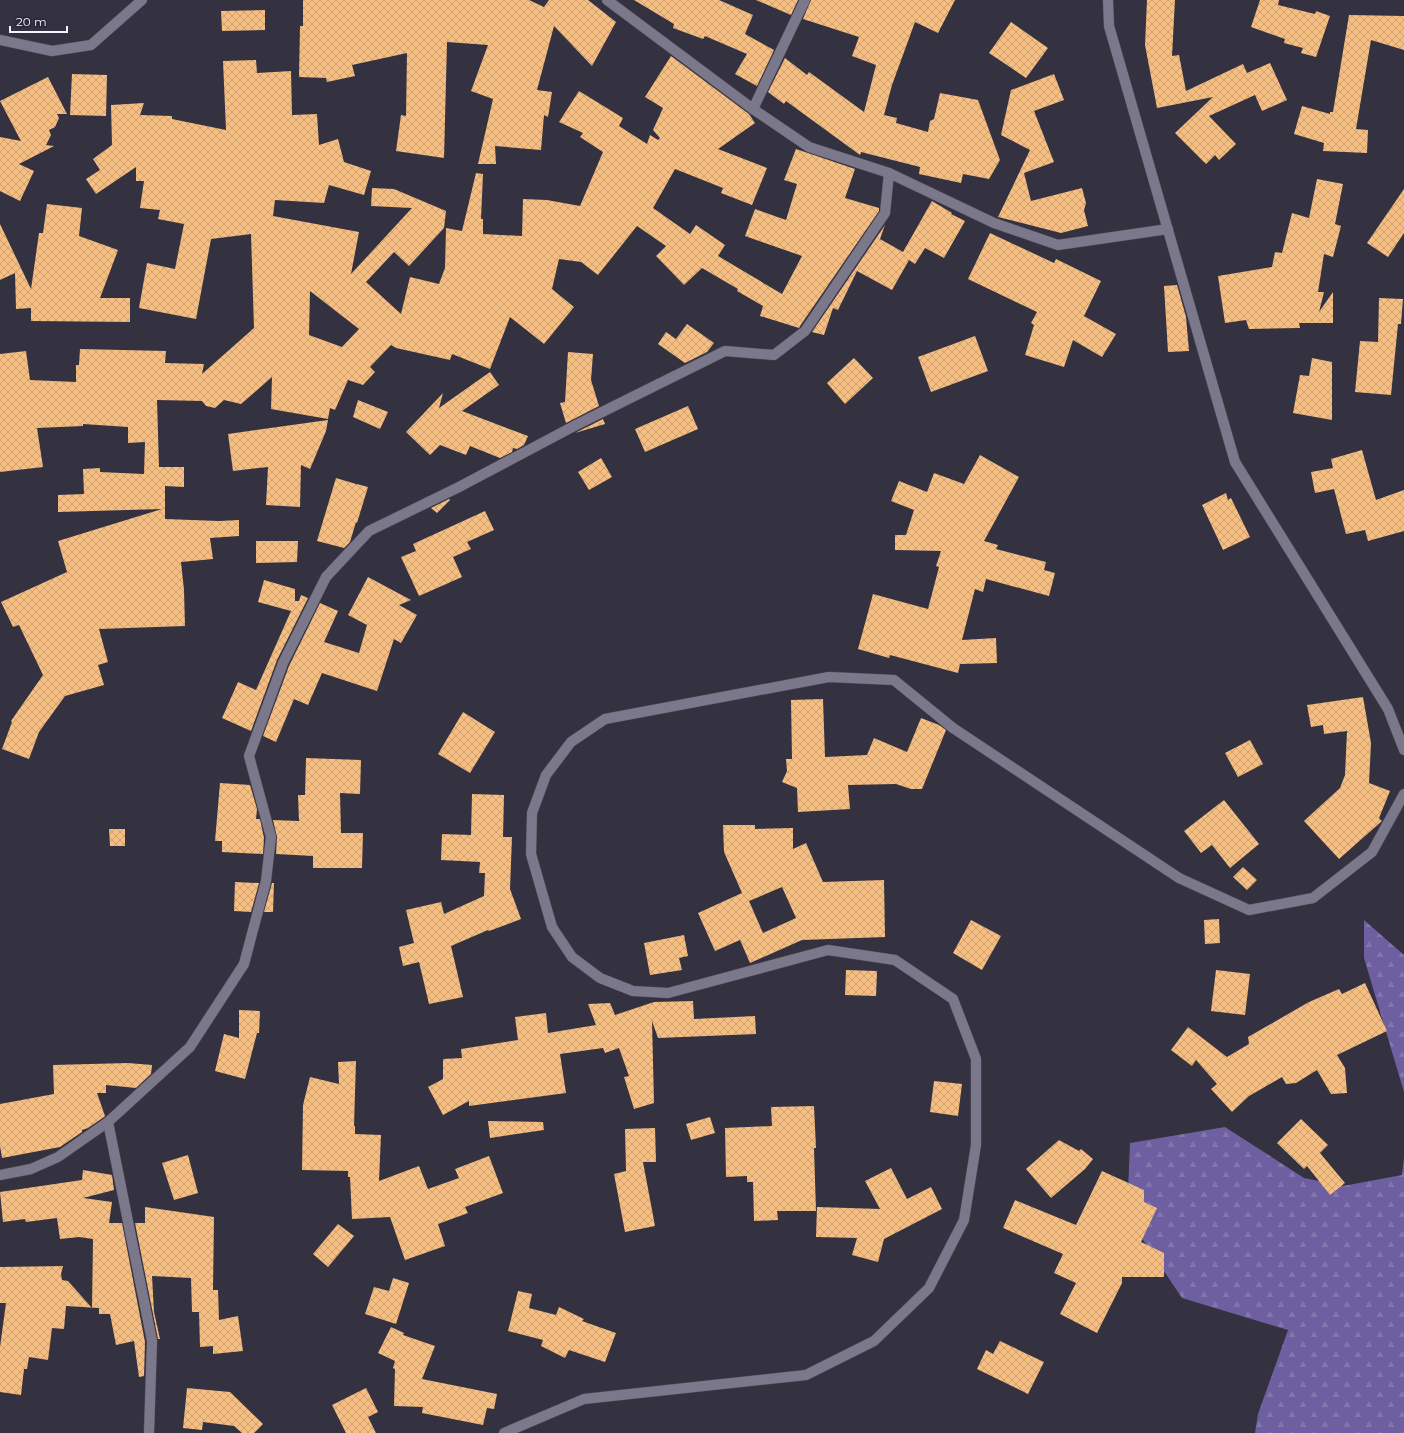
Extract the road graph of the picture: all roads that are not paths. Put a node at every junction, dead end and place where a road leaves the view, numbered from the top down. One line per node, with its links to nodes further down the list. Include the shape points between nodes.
1 (142, 0): 5 (street, via 91,45 52,51)
2 (607, 0): 6 (street)
3 (805, 0): 6 (street)
4 (1108, 0): 8 (street, via 1109,26)
5 (0, 40)
6 (753, 109): 7 (street, via 809,147)
7 (889, 174): 8 (street, via 994,223 1058,245); 11 (street, via 885,213 805,331 774,355 725,351 710,358 369,531 326,577 283,663 249,756 271,837 266,881 244,964 190,1047)
8 (1168, 229): 9 (street, via 1235,462 1388,709)
9 (1404, 750)
10 (1404, 794): 14 (street, via 1372,852 1313,898 1249,910 1179,878 953,728 894,680 829,677 605,719 571,742 546,775 532,813 531,854 552,927 572,957 600,978 633,991 668,993 828,950 895,960 953,998 976,1059 976,1145 964,1220 929,1288 874,1341 806,1375 584,1399)
11 (108, 1122): 12 (street, via 58,1157 31,1170); 13 (street, via 152,1341)
12 (0, 1175)
13 (149, 1433)
14 (504, 1433)

